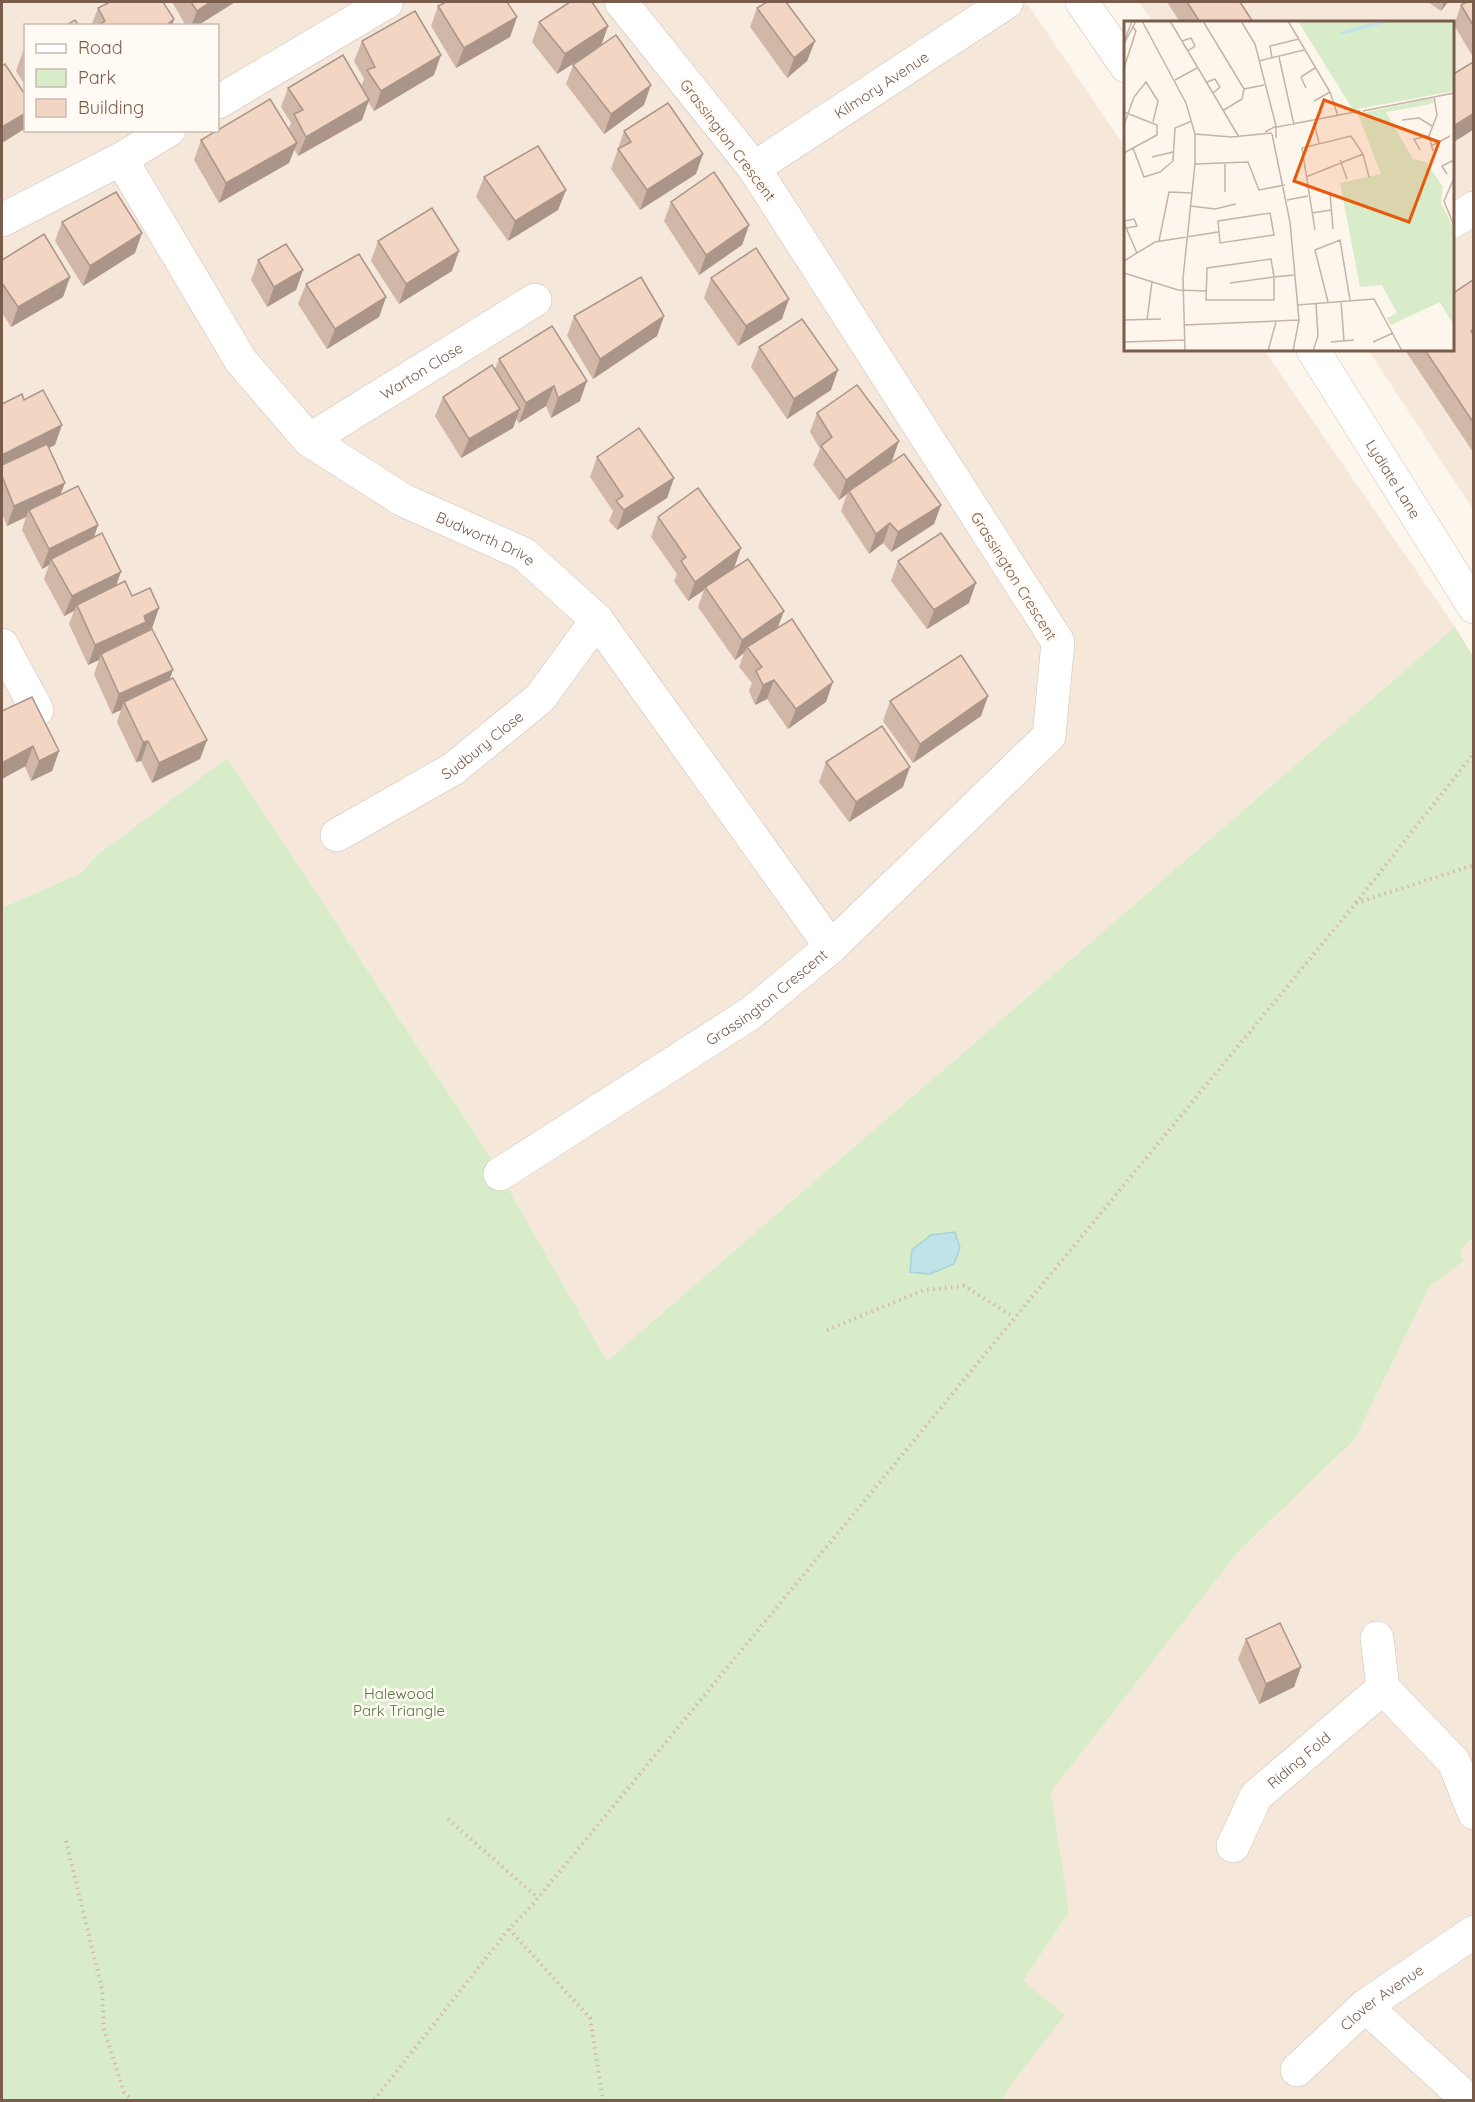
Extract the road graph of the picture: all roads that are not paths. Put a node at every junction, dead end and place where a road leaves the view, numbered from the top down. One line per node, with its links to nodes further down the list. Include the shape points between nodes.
1 (387, 2): 6 (street)
2 (621, 2): 9 (street, Grassington Crescent)
3 (1007, 2): 9 (street, Kilmory Avenue)
4 (1083, 2): 5 (street)
5 (1124, 64)
6 (219, 101)
7 (166, 132): 8 (street)
8 (121, 159): 11 (street); 15 (street, Budworth Drive, via 241,361)
9 (754, 168): 21 (street, Grassington Crescent, via 1058,642 1049,736)
10 (1473, 208): 12 (street)
11 (2, 220)
12 (1454, 221)
13 (535, 300): 15 (street, Warton Close)
14 (1314, 351): 16 (street, Lydiate Lane)
15 (309, 440): 17 (street, Budworth Drive, via 403,500 524,554)
16 (1473, 607)
17 (597, 620): 20 (street, Sudbury Close, via 540,698 453,769); 21 (street, Budworth Drive)
18 (2, 645): 19 (street)
19 (37, 710)
20 (337, 835)
21 (831, 947): 22 (street, Grassington Crescent, via 751,1013)
22 (500, 1174)
23 (1377, 1638): 24 (street)
24 (1383, 1688): 25 (street, via 1454,1762); 26 (street, Riding Fold, via 1256,1796)
25 (1473, 1813)
26 (1233, 1846)
27 (1473, 1932): 28 (street, Clover Avenue)
28 (1365, 2006): 29 (street, Clover Avenue); 30 (street)
29 (1297, 2070)
30 (1468, 2100)

